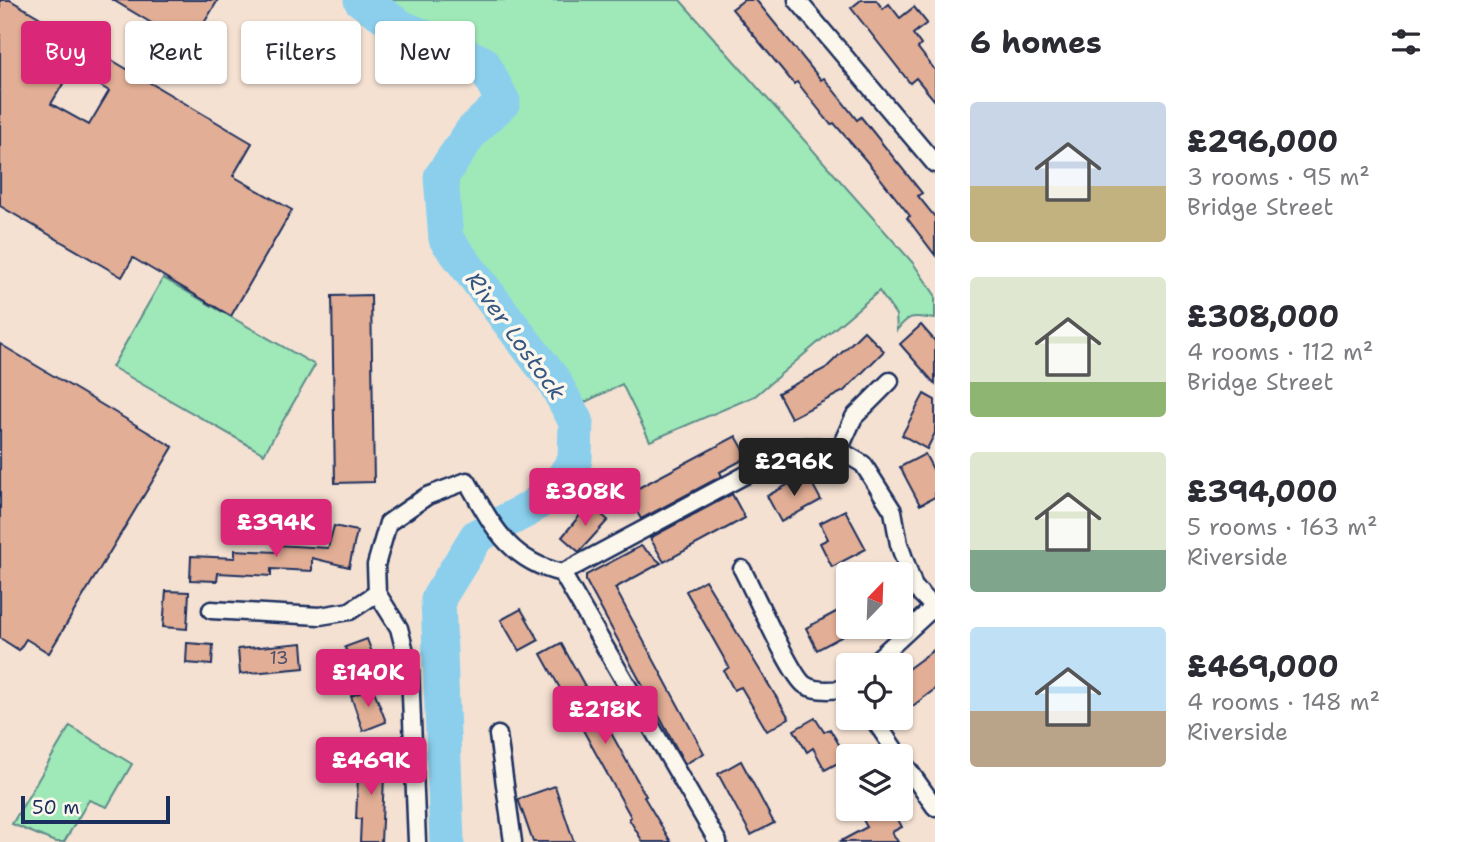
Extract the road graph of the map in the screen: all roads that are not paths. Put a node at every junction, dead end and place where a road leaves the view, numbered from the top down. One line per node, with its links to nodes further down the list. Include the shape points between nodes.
1 (797, 0): 2 (street)
2 (935, 164)
3 (890, 381): 4 (street, via 854,417)
4 (839, 450): 6 (street, via 805,447 764,465); 8 (street, via 863,464 893,511 914,587)
5 (743, 569): 11 (street, via 792,669 806,685)
6 (562, 573): 7 (street, via 541,568 509,547 467,481 427,496 388,523 376,565); 17 (street)
7 (377, 593): 9 (street, via 350,611 320,616); 15 (street, via 399,628 410,671)
8 (934, 606): 10 (street)
9 (211, 610)
10 (885, 653)
11 (836, 691)
12 (498, 735): 16 (street)
13 (913, 776): 14 (street)
14 (935, 807)
15 (417, 842)
16 (513, 842)
17 (718, 842)

